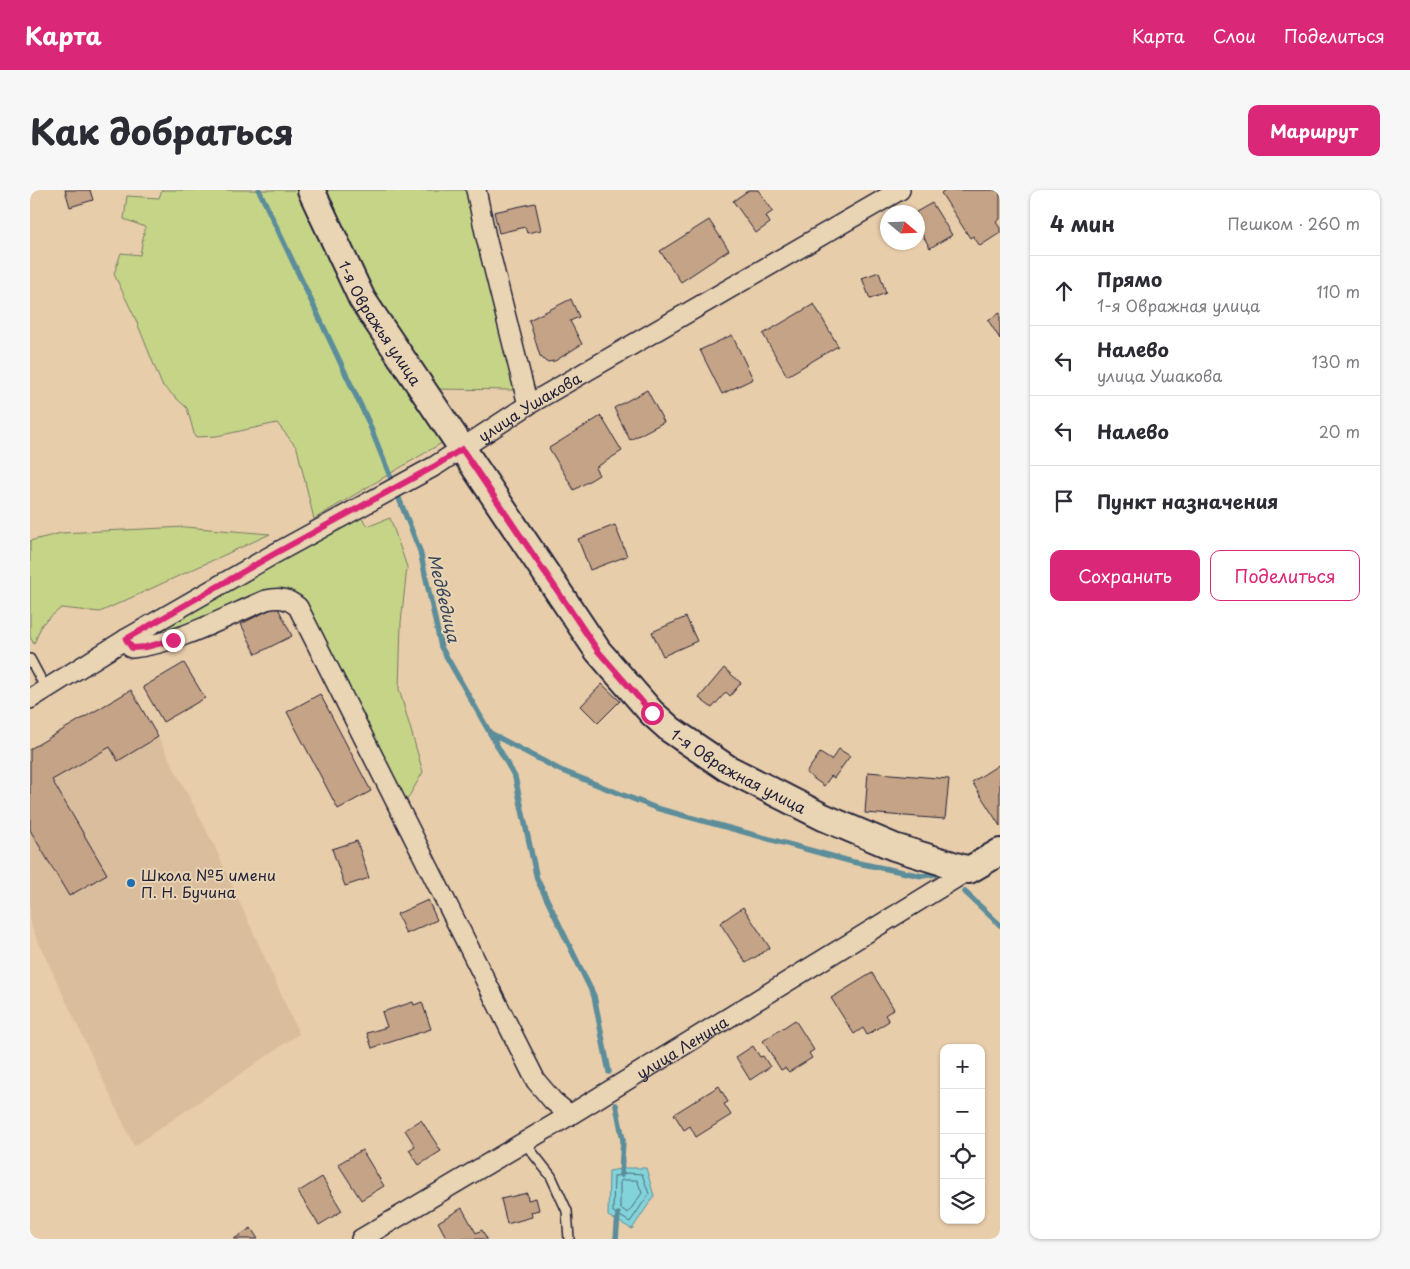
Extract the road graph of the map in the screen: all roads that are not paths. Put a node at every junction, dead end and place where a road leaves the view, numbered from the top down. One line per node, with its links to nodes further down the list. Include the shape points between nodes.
1 (312, 190): 5 (street, 1-я Овражья улица, via 362,299)
2 (476, 190): 4 (street)
3 (900, 190): 4 (street, улица Ушакова)
4 (528, 405): 5 (street, улица Ушакова)
5 (462, 449): 6 (street, улица Ушакова); 11 (street, 1-я Овражная улица, via 598,651 671,730 727,768 823,817 894,846)
6 (126, 639): 8 (street, улица Ушакова); 12 (street, via 132,648 173,640 280,597 298,607 536,1081)
7 (30, 659): 8 (lane)
8 (46, 689): 9 (street, улица Ушакова)
9 (30, 699)
10 (1000, 852): 11 (street, улица Ленина)
11 (969, 870): 12 (street, улица Ленина)
12 (570, 1115): 13 (street, улица Ленина)
13 (524, 1142): 14 (street, улица Ленина); 15 (lane, via 551,1176 567,1211)
14 (361, 1239)
15 (569, 1239)

